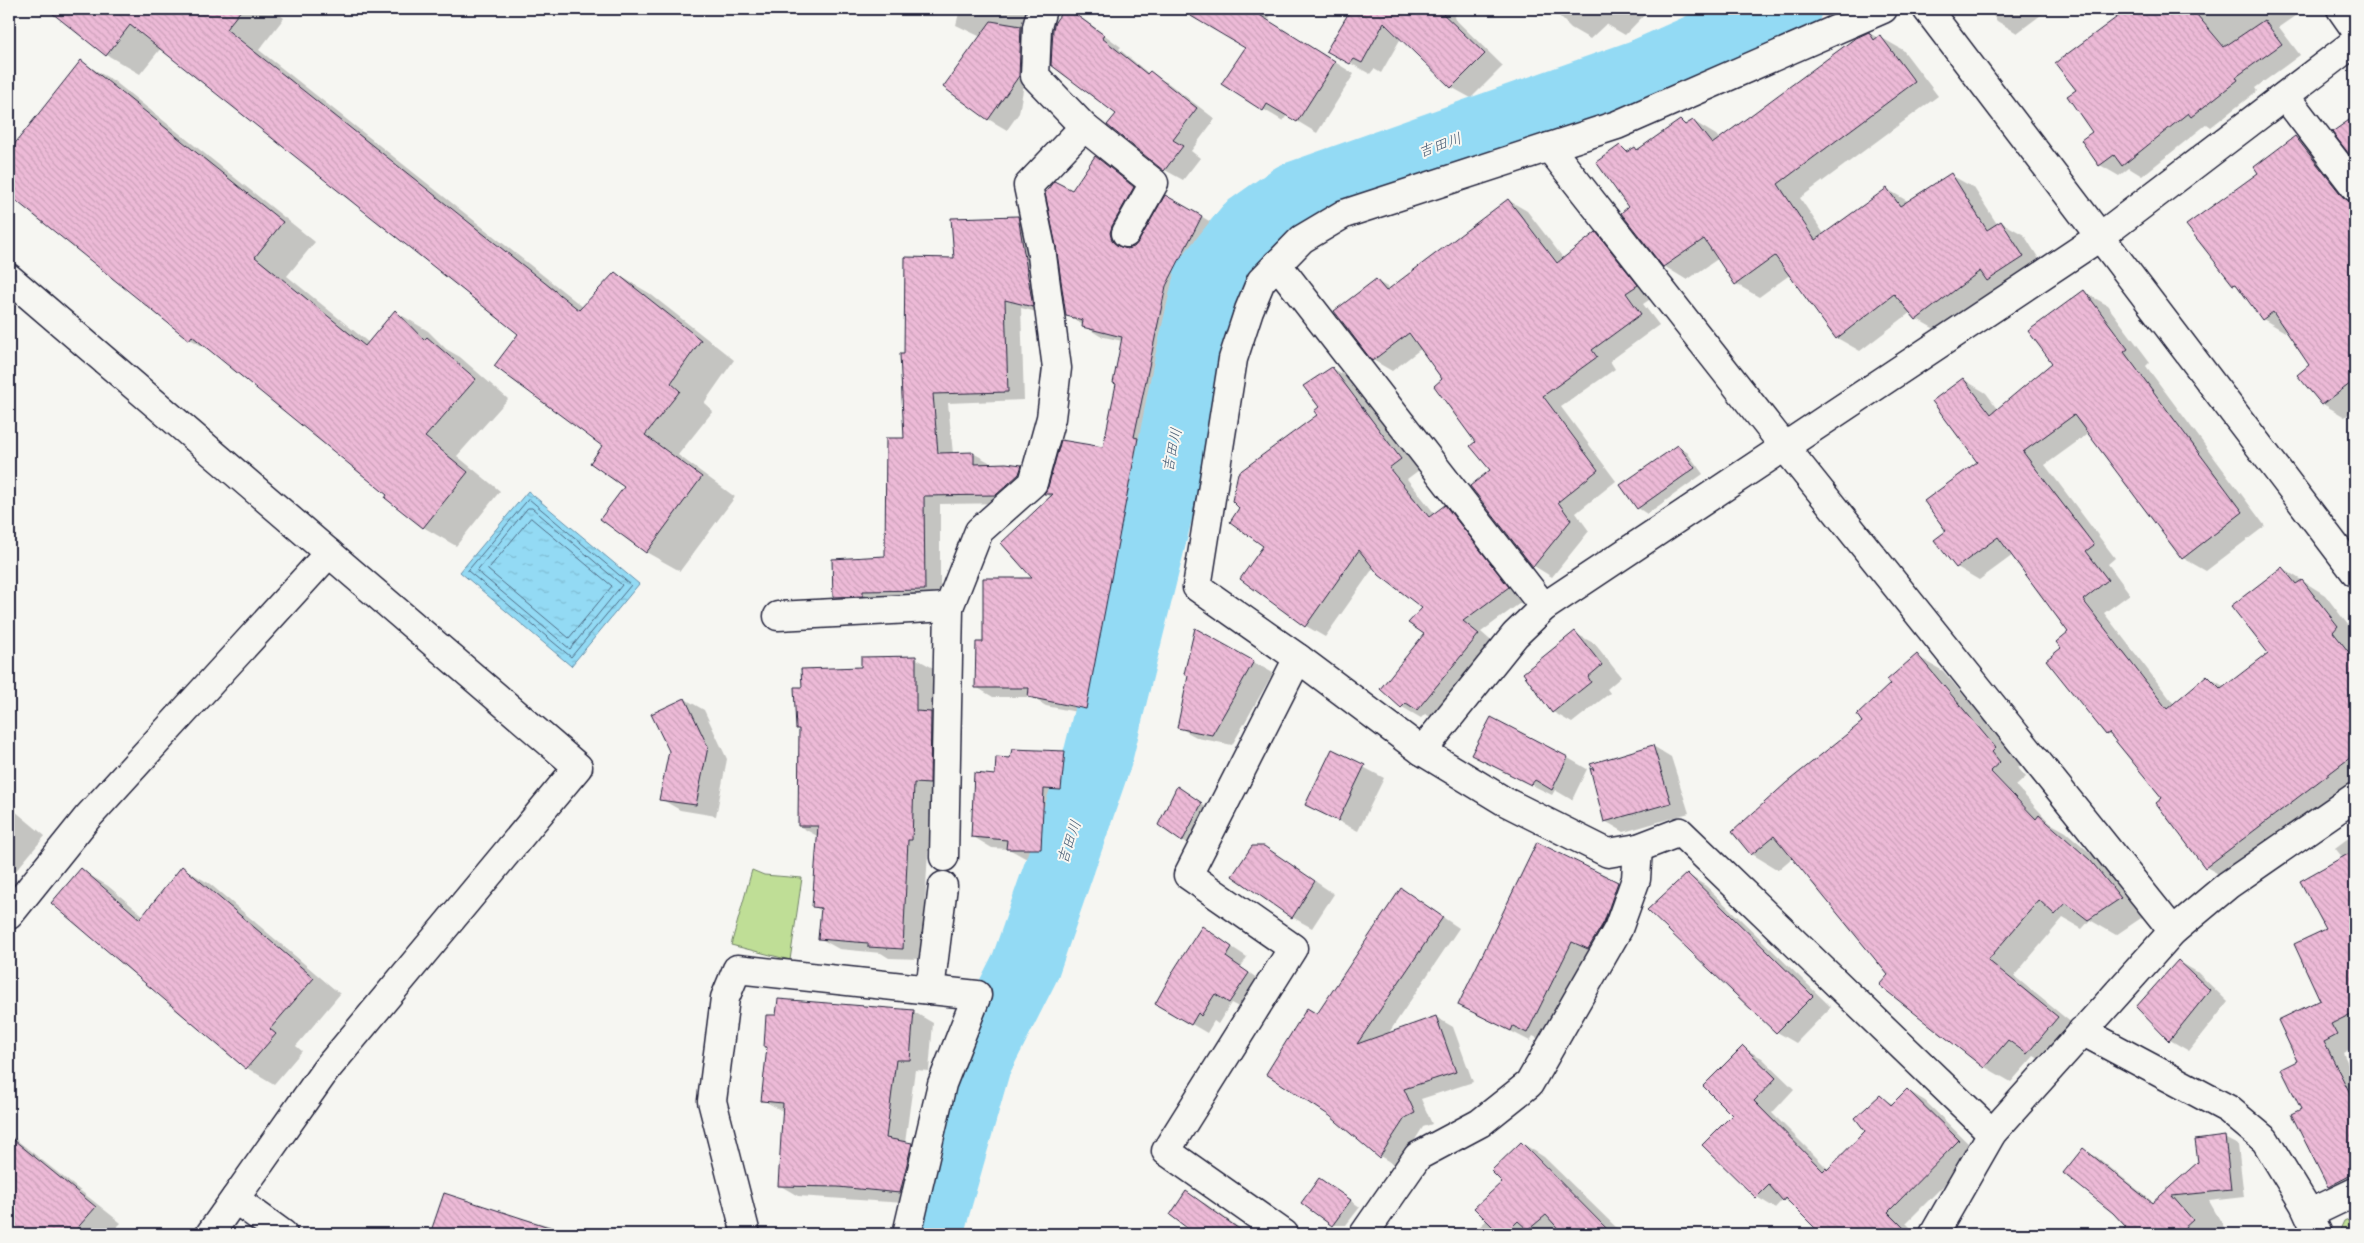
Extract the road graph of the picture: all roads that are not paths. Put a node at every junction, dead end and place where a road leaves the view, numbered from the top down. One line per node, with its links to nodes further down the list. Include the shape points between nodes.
1 (1042, 9): 8 (street, via 1037,27 1036,76)
2 (1883, 9): 9 (street, via 1616,124)
3 (1927, 9): 12 (street)
4 (2341, 9): 5 (street)
5 (2355, 29)
6 (2355, 42): 7 (street)
7 (2285, 96): 10 (street); 12 (street)
8 (1084, 127): 11 (street, via 1154,183); 18 (street, via 1028,186 1041,248 1057,368 1051,418 1033,483 979,531)
9 (1549, 147): 13 (street, via 1344,214 1302,239); 15 (street)
10 (2355, 187)
11 (1126, 233)
12 (2101, 236): 15 (street); 17 (street)
13 (1277, 264): 19 (street); 21 (street, via 1261,281 1233,359 1197,587)
14 (9, 278): 16 (street)
15 (1784, 446): 19 (street); 28 (street)
16 (329, 553): 27 (street, via 87,818); 33 (street, via 578,766 324,1072)
17 (2355, 572)
18 (949, 607): 20 (street); 25 (street)
19 (1544, 608): 22 (street, via 1515,635)
20 (778, 616)
21 (1298, 658): 22 (street); 39 (street, via 1188,875 1292,948 1166,1151)
22 (1422, 751): 24 (street, via 1504,801 1608,853)
23 (2355, 796): 28 (street, via 2228,885)
24 (1638, 848): 31 (street, via 1680,832); 40 (street, via 1636,879 1618,929 1529,1084 1480,1123 1418,1156)
25 (944, 857)
26 (943, 886): 29 (street)
27 (9, 915)
28 (2173, 931): 30 (street)
29 (930, 990): 37 (street, via 737,969 725,998 712,1101); 38 (street, via 977,995 942,1084)
30 (2082, 1031): 31 (street); 34 (street, via 2228,1109 2265,1140)
31 (1992, 1133): 41 (street)
32 (2355, 1192): 34 (street)
33 (235, 1199): 35 (street); 36 (street)
34 (2314, 1224)
35 (210, 1234)
36 (283, 1234)
37 (746, 1234)
38 (907, 1234)
39 (1284, 1234)
40 (1364, 1234)
41 (1934, 1234)

